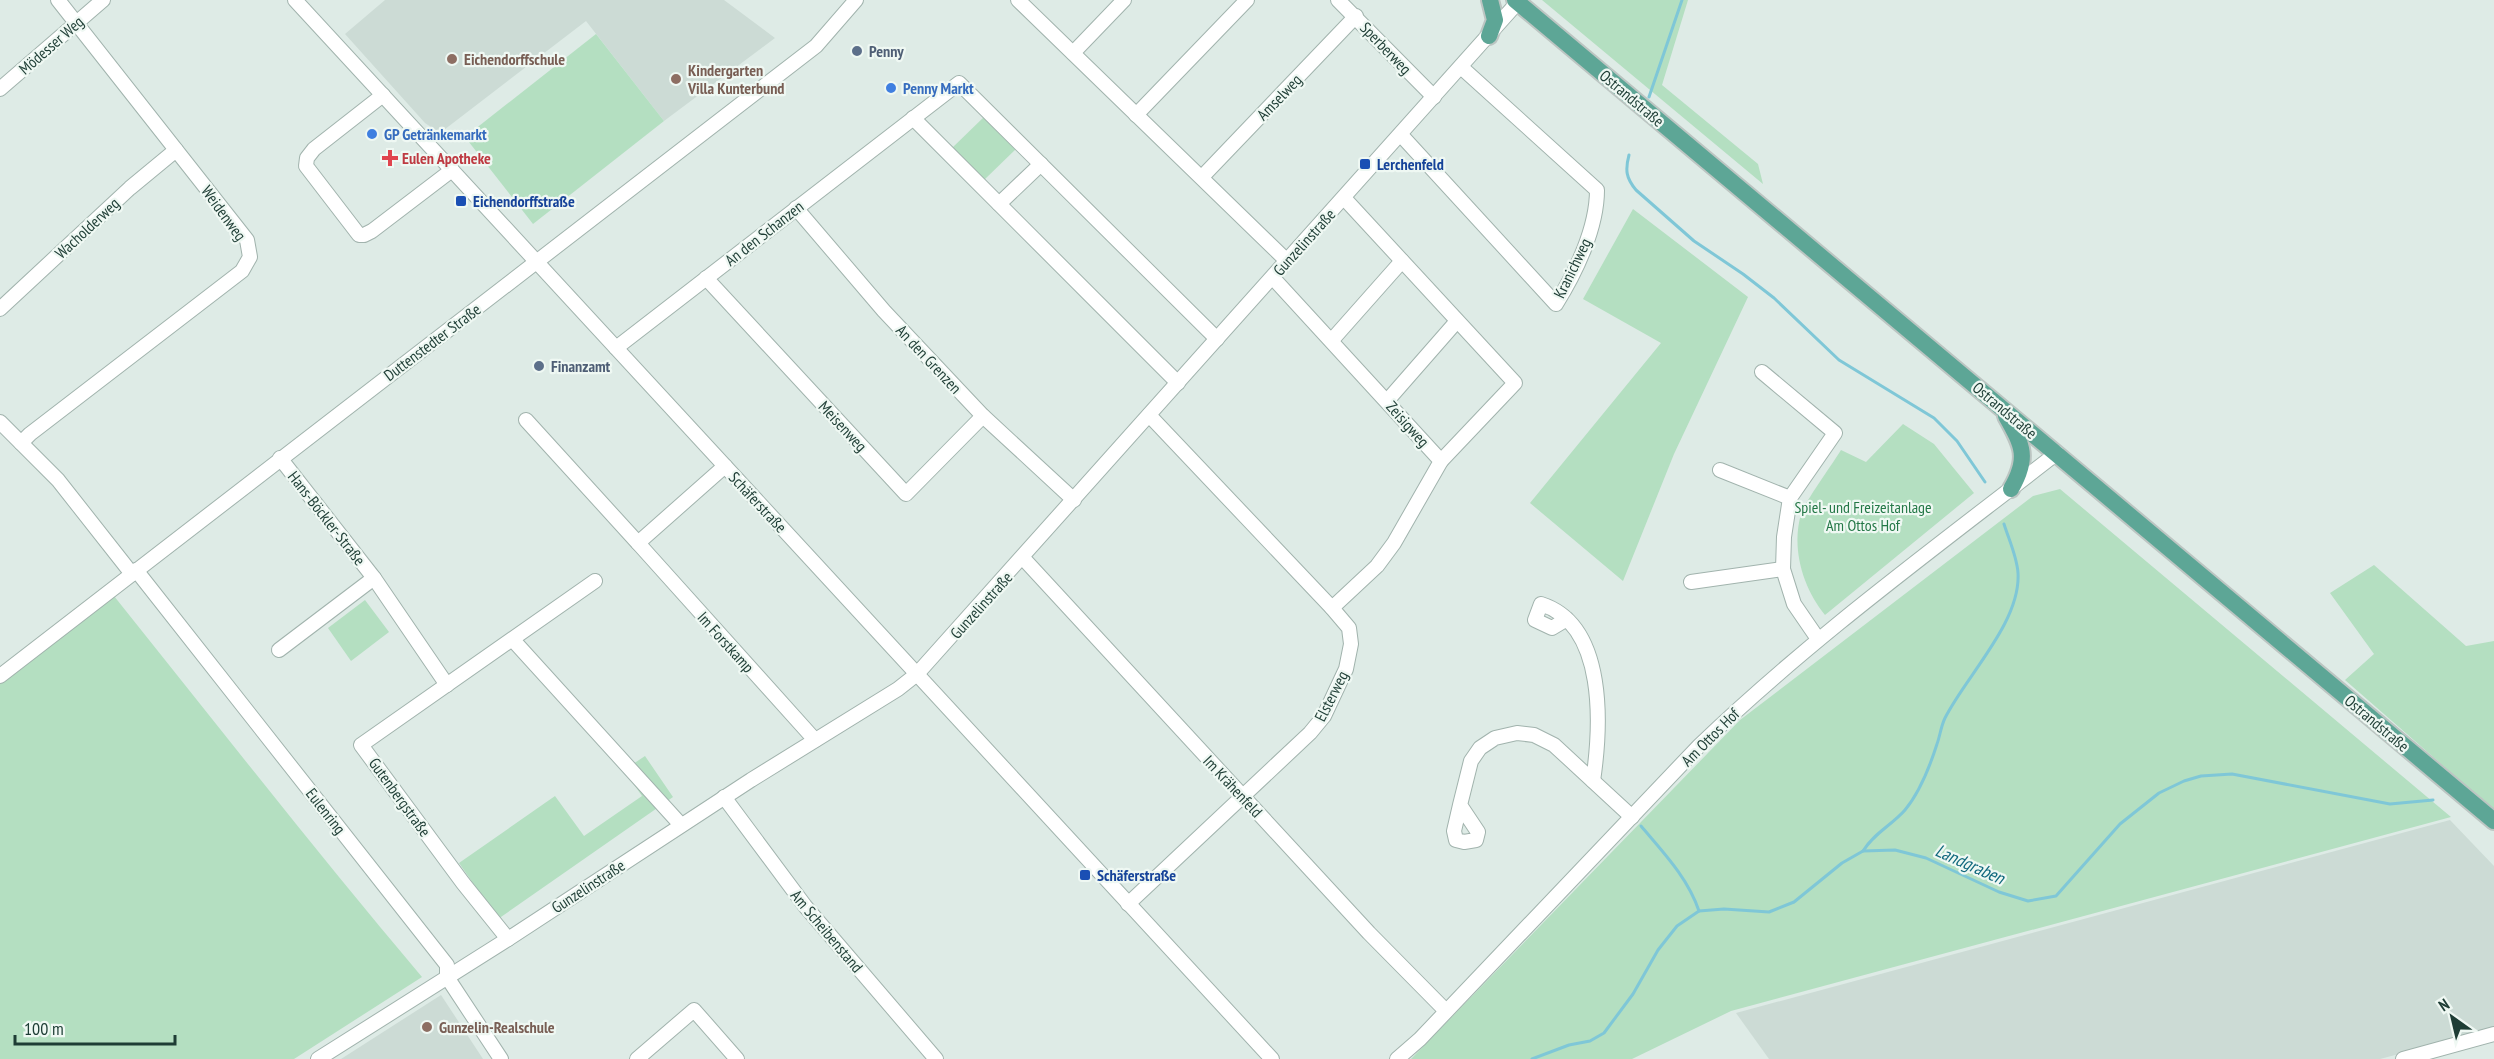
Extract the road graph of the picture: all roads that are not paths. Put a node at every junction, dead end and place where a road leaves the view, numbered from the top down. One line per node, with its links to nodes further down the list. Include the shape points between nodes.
1 (58, 0): 12 (street, Weidenweg)
2 (103, 0): 12 (street, Mödesser Weg)
3 (295, 0): 17 (street)
4 (856, 0): 31 (street, Duttenstedter Straße, via 816,46)
5 (1018, 0): 14 (street)
6 (1124, 0): 14 (street)
7 (1247, 0): 19 (street)
8 (1338, 0): 11 (street, Sperberweg)
9 (1490, 0): 13 (main road, via 1495,20)
10 (1517, 1): 13 (street, Gunzelinstraße); 42 (main road, Ostrandstraße)
11 (1356, 16): 18 (street, Sperberweg); 25 (street, Amselweg)
12 (77, 22): 16 (street, Mödesser Weg); 22 (street, Weidenweg)
13 (1489, 36): 15 (street, Gunzelinstraße)
14 (1073, 53): 19 (street)
15 (1461, 67): 18 (street, Gunzelinstraße); 21 (street, Kranichweg, via 1597,190 1597,208 1584,247 1556,304)
16 (0, 89)
17 (383, 95): 24 (street); 24 (street, via 314,149 307,159 306,166 359,235 372,231)
18 (1434, 97): 21 (street, Gunzelinstraße)
19 (1136, 115): 25 (street)
20 (913, 118): 23 (street, An den Schanzen, via 959,83); 27 (street); 28 (street, An den Schanzen)
21 (1401, 135): 26 (street, Gunzelinstraße)
22 (176, 150): 34 (street, Wacholderweg); 47 (street, Weidenweg, via 247,240 250,257 242,271)
23 (1041, 164): 27 (street); 36 (street, An den Schanzen)
24 (452, 170): 31 (street)
25 (1202, 177): 29 (street)
26 (1344, 198): 29 (street, Gunzelinstraße); 30 (street)
27 (999, 204): 40 (street)
28 (796, 208): 32 (street, An den Schanzen); 44 (street, An den Grenzen, via 884,311)
29 (1287, 261): 33 (street, Gunzelinstraße)
30 (1402, 261): 35 (street); 37 (street)
31 (537, 262): 38 (street, Schäferstraße); 49 (street, Duttenstedter Straße)
32 (706, 278): 38 (street, An den Schanzen); 44 (street, Meisenweg, via 906,494)
33 (1273, 278): 36 (street, Gunzelinstraße); 37 (street, Zeisigweg)
34 (0, 309)
35 (1457, 321): 41 (street); 50 (street, via 1515,383)
36 (1217, 339): 40 (street, Gunzelinstraße)
37 (1332, 340): 41 (street, Zeisigweg)
38 (616, 348): 51 (street, Schäferstraße)
39 (1762, 372): 54 (street, via 1835,433)
40 (1178, 383): 43 (street, Gunzelinstraße)
41 (1387, 400): 50 (street, Zeisigweg)
42 (2000, 405): 48 (main road, Ostrandstraße); 53 (main road, via 2021,451 2022,470)
43 (1149, 415): 55 (street, Gunzelinstraße); 63 (street, Elsterweg)
44 (983, 417): 55 (street, An den Grenzen)
45 (526, 420): 56 (street, Im Forstkamp)
46 (0, 422): 47 (street, Eulenring)
47 (21, 443): 59 (street, Eulenring, via 58,480)
48 (2057, 453): 53 (street, Am Ottos Hof); 77 (main road, Ostrandstraße)
49 (280, 458): 59 (street, Duttenstedter Straße); 60 (street, Hans-Böckler-Straße)
50 (1441, 461): 63 (street, Zeisigweg, via 1383,558)
51 (725, 466): 56 (street); 68 (street, Schäferstraße)
52 (1720, 470): 54 (street)
53 (2011, 489): 65 (street, Am Ottos Hof)
54 (1790, 498): 58 (street)
55 (1074, 500): 57 (street, Gunzelinstraße)
56 (638, 543): 71 (street, Im Forstkamp)
57 (1023, 558): 68 (street, Gunzelinstraße); 74 (street, Im Krähenfeld)
58 (1783, 569): 62 (street); 65 (street, via 1794,604)
59 (134, 572): 69 (street, Duttenstedter Straße); 81 (street, Eulenring, via 447,965)
60 (374, 578): 67 (street, Hans-Böckler-Straße); 70 (street, Hans-Böckler-Straße)
61 (595, 581): 66 (street, Gutenbergstraße)
62 (1691, 582)
63 (1332, 608): 74 (street, Elsterweg, via 1348,628 1351,644 1334,697 1310,733)
64 (1567, 619): 72 (street, via 1585,646 1599,712)
65 (1818, 639): 76 (street, Am Ottos Hof, via 1741,706)
66 (513, 640): 70 (street, Gutenbergstraße); 78 (street)
67 (279, 650)
68 (917, 674): 71 (street, Gunzelinstraße); 79 (street, Schäferstraße)
69 (0, 676)
70 (447, 685): 80 (street, Gutenbergstraße, via 361,745)
71 (815, 740): 73 (street, Gunzelinstraße)
72 (1593, 781): 75 (street, via 1545,740 1517,733 1495,738 1480,748 1471,761); 76 (street)
73 (724, 797): 78 (street, Gunzelinstraße); 88 (street, Am Scheibenstand, via 805,906)
74 (1243, 797): 79 (street, Elsterweg); 82 (street, Im Krähenfeld)
75 (1460, 805)
76 (1632, 817): 82 (street, Am Ottos Hof)
77 (2494, 821)
78 (681, 825): 80 (street, Gunzelinstraße)
79 (1128, 904): 89 (street, Schäferstraße)
80 (508, 939): 81 (street, Gunzelinstraße)
81 (447, 977): 84 (street, Gunzelinstraße); 85 (street, Eulenring)
82 (1446, 1011): 90 (street, Am Ottos Hof)
83 (2494, 1035): 91 (street)
84 (318, 1059)
85 (501, 1059)
86 (637, 1059): 87 (street, via 694,1010)
87 (737, 1059)
88 (936, 1059)
89 (1272, 1059)
90 (1397, 1059)
91 (2403, 1059)

